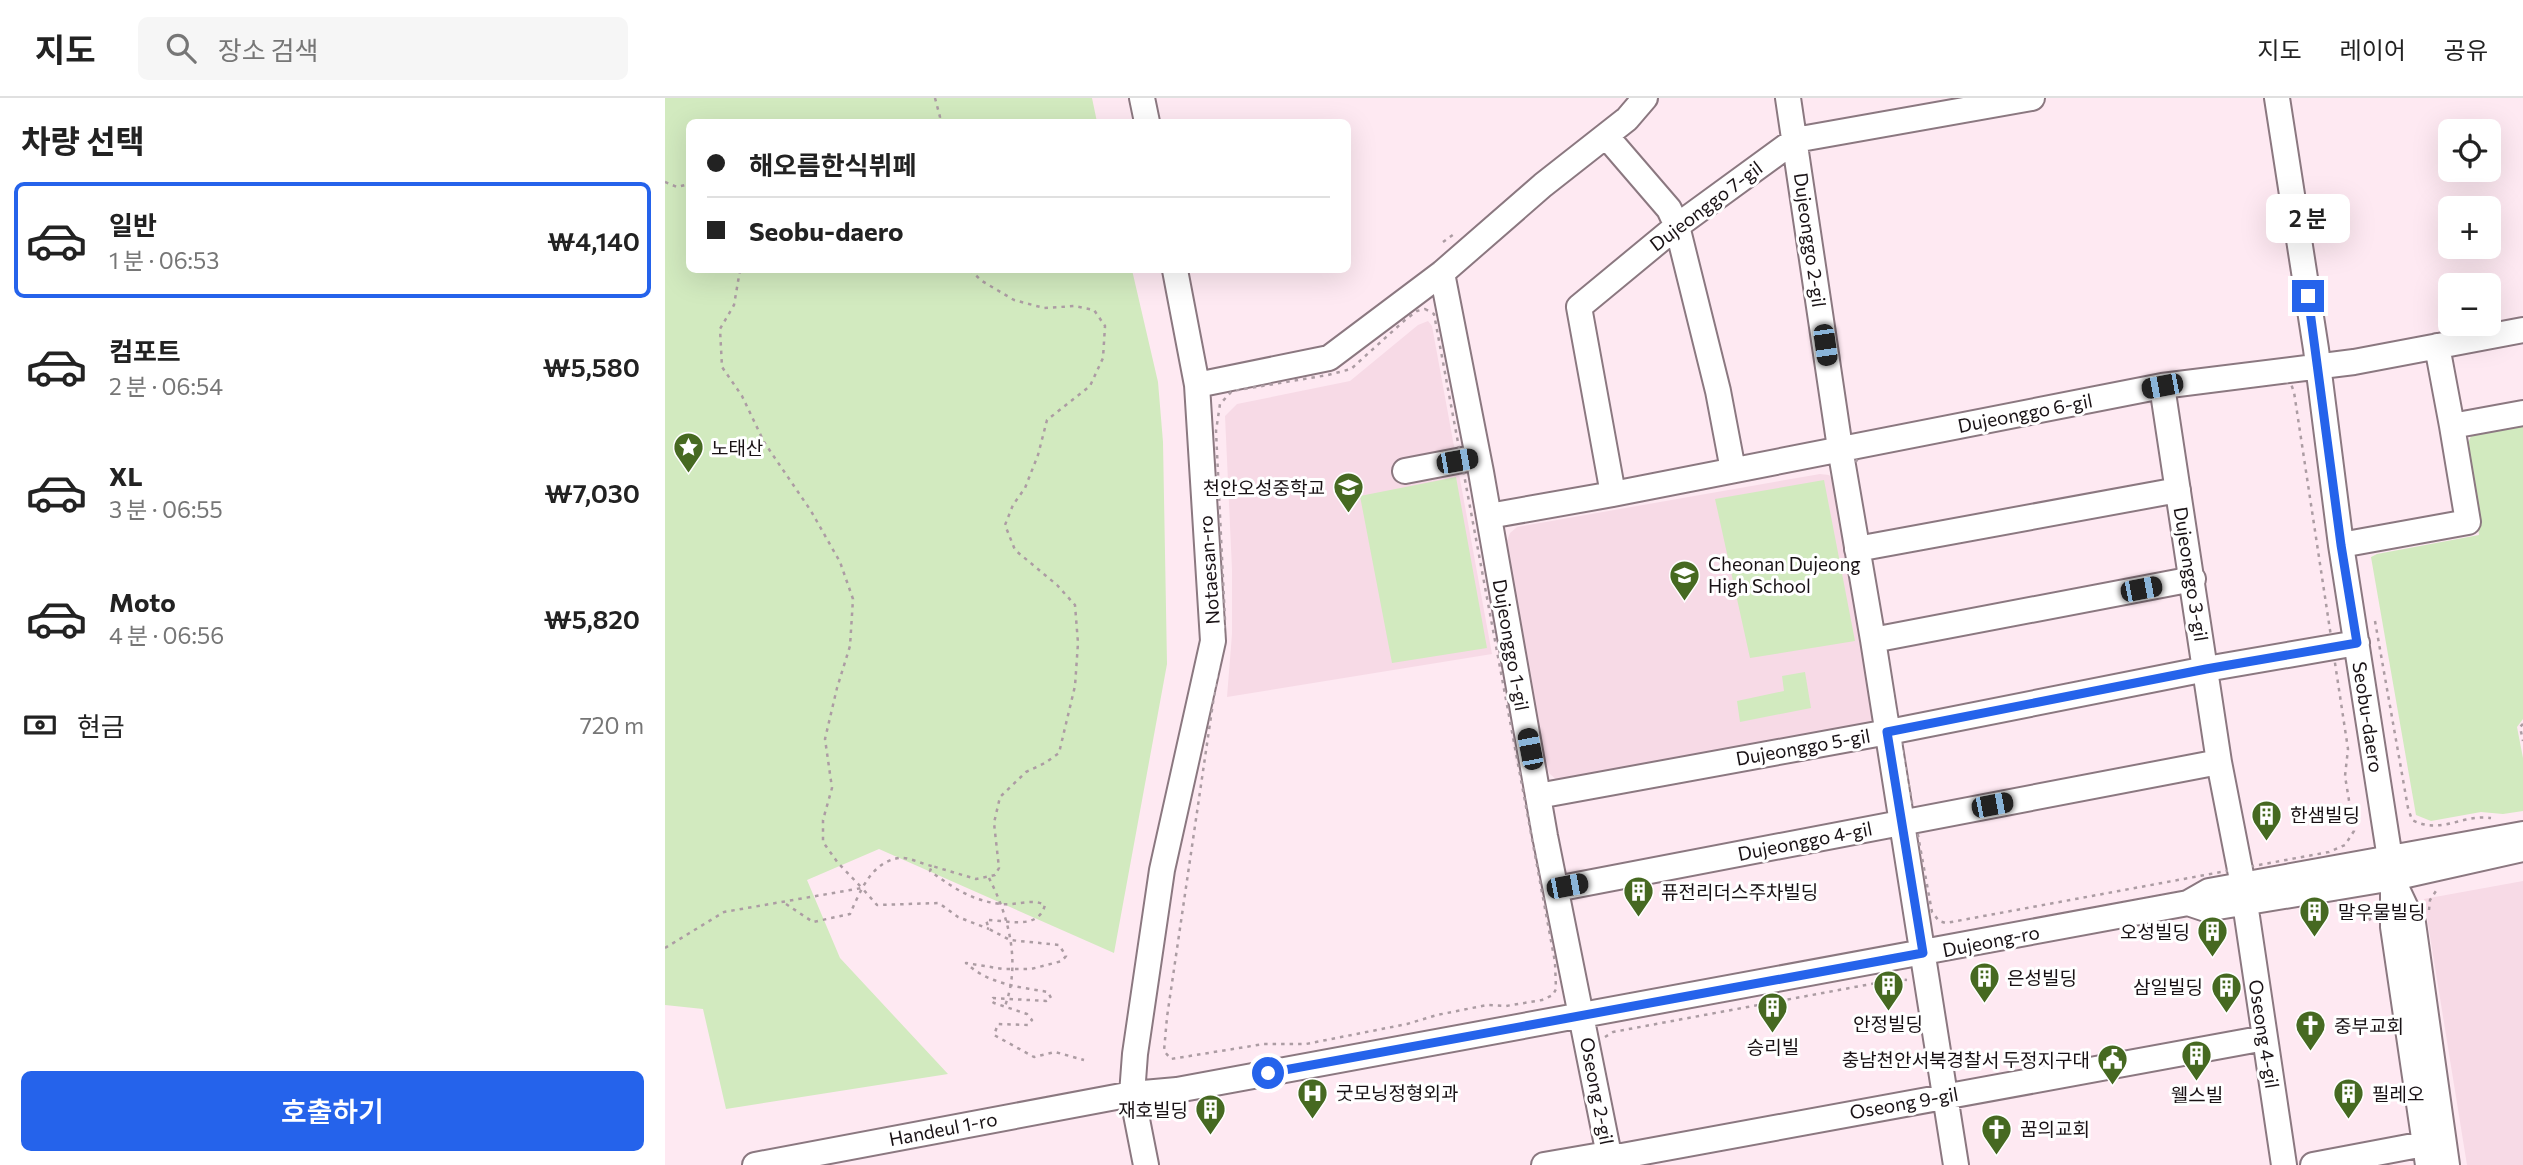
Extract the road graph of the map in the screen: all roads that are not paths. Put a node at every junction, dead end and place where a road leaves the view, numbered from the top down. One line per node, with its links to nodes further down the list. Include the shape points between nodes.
1 (1142, 98): 6 (street)
2 (1645, 98): 7 (street)
3 (1788, 98): 8 (street, Dujeonggo 2-gil)
4 (2032, 98): 8 (street, Dujeonggo 7-gil)
5 (2277, 98): 14 (street, Seobu-daero)
6 (1146, 119)
7 (1607, 137): 9 (street, via 1669,209); 11 (street, via 1543,185)
8 (1795, 139): 9 (street, Dujeonggo 7-gil); 19 (street, Dujeonggo 2-gil)
9 (1677, 226): 21 (street); 24 (street, Dujeonggo 7-gil, via 1579,307)
10 (1176, 273): 15 (street, Notaesan-ro)
11 (1443, 273): 15 (street, via 1329,358); 20 (street, Dujeonggo 1-gil)
12 (2523, 330): 13 (street, Dujeonggo 6-gil)
13 (2437, 346): 14 (street, Dujeonggo 6-gil); 18 (street)
14 (2318, 367): 16 (street, Dujeonggo 6-gil); 26 (street, Seobu-daero)
15 (1197, 385): 44 (street, Notaesan-ro, via 1213,640 1162,870)
16 (2163, 391): 19 (street, Dujeonggo 6-gil); 23 (street, Dujeonggo 3-gil)
17 (2523, 413): 18 (street)
18 (2452, 426): 26 (street, via 2469,522)
19 (1840, 448): 21 (street, Dujeonggo 6-gil); 27 (street, Dujeonggo 2-gil)
20 (1478, 457): 22 (street); 25 (street, Dujeonggo 1-gil)
21 (1733, 470): 24 (street, Dujeonggo 6-gil)
22 (1405, 471)
23 (2178, 489): 27 (street); 28 (street, Dujeonggo 3-gil)
24 (1613, 494): 25 (street, Dujeonggo 6-gil)
25 (1489, 516): 34 (street, Dujeonggo 1-gil)
26 (2341, 545): 30 (street, Seobu-daero)
27 (1862, 548): 29 (street, Dujeonggo 2-gil)
28 (2193, 579): 29 (street); 31 (street, Dujeonggo 3-gil)
29 (1878, 639): 32 (street, Dujeonggo 2-gil)
30 (2357, 643): 31 (street, Dujeonggo 5-gil); 38 (street, Seobu-daero)
31 (2206, 669): 32 (street, Dujeonggo 5-gil); 33 (street, Dujeonggo 3-gil)
32 (1893, 731): 34 (street, Dujeonggo 5-gil); 35 (street, Dujeonggo 2-gil)
33 (2219, 762): 35 (street, Dujeonggo 4-gil); 39 (street, Dujeonggo 3-gil)
34 (1532, 798): 40 (street, Dujeonggo 1-gil)
35 (1908, 821): 40 (street, Dujeonggo 4-gil); 41 (street, Dujeonggo 2-gil)
36 (2523, 834): 38 (street, Dujeong-ro)
37 (2523, 850): 38 (street, Dujeong-ro)
38 (2391, 869): 39 (street, Dujeong-ro); 47 (street, Seobu-daero, via 2393,927); 55 (street, Seobu-daero, via 2413,923)
39 (2243, 885): 41 (street, Dujeong-ro, via 2206,909 2188,903); 43 (street, Oseong 4-gil)
40 (1556, 889): 42 (street, Dujeonggo 1-gil)
41 (1923, 953): 42 (street, Dujeong-ro); 45 (street, Dujeonggo 2-gil)
42 (1583, 1016): 44 (street, Dujeong-ro, via 1177,1090); 48 (street, Oseong 2-gil)
43 (2265, 1038): 45 (street, Oseong 9-gil); 53 (street, Oseong 4-gil)
44 (1132, 1094): 46 (street, Handeul 1-ro); 50 (street, Notaesan-ro)
45 (1944, 1095): 48 (street, Oseong 9-gil); 52 (street, Dujeonggo 2-gil)
46 (881, 1153): 49 (street, Handeul 1-ro)
47 (2426, 1155): 54 (street)
48 (1611, 1161): 51 (street, Oseong 9-gil, via 1596,1156)
49 (755, 1165)
50 (1146, 1165)
51 (1544, 1165)
52 (1956, 1165)
53 (2284, 1165)
54 (2313, 1165)
55 (2447, 1165)

